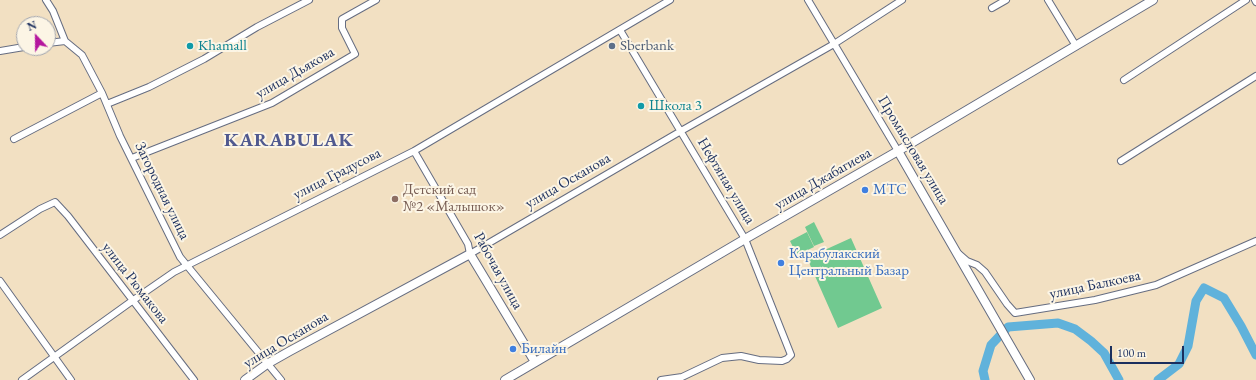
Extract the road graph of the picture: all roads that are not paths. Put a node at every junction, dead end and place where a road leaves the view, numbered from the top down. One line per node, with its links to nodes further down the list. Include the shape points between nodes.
1 (46, 0): 13 (street, Загородная улица)
2 (309, 0): 22 (street, via 204,59 149,87)
3 (376, 0): 27 (street, улица Дьякова, via 342,19 342,28 355,54 272,103)
4 (670, 0): 12 (street, улица Градусова)
5 (808, 0): 15 (street, Промысловая улица)
6 (902, 0): 15 (street, улица Осканова)
7 (1006, 0): 11 (street)
8 (1048, 0): 16 (street)
9 (1153, 0): 16 (main road, улица Джабагиева)
10 (1246, 0): 20 (street)
11 (992, 8)
12 (620, 30): 23 (street, Нефтяная улица); 25 (street, улица Градусова)
13 (65, 40): 14 (street); 21 (street, Загородная улица, via 82,54)
14 (56, 42)
15 (834, 44): 23 (street, улица Осканова); 26 (street, Промысловая улица)
16 (1076, 46): 26 (main road, улица Джабагиева)
17 (16, 49): 18 (street)
18 (0, 52)
19 (1256, 76): 28 (street)
20 (1124, 80)
21 (102, 93): 22 (street, Загородная улица); 24 (street)
22 (108, 104): 27 (street, Загородная улица, via 120,136)
23 (681, 131): 30 (street, Нефтяная улица); 33 (street, улица Осканова)
24 (14, 138)
25 (414, 151): 33 (street, Рабочая улица, via 468,244); 34 (street, улица Градусова)
26 (898, 151): 30 (main road, улица Джабагиева); 32 (main road, Промысловая улица)
27 (132, 158): 34 (street, Загородная улица)
28 (1121, 161)
29 (0, 235): 36 (street, улица Рюмакова, via 54,202 68,216)
30 (745, 239): 38 (main road, улица Джабагиева); 46 (street, Нефтяная улица, via 791,355 782,361 741,356 722,358 682,377)
31 (1256, 241): 32 (street, улица Балкоева, via 1156,285 1095,300 1015,313 985,272)
32 (958, 253): 47 (main road, Промысловая улица)
33 (470, 254): 38 (main road, Рабочая улица); 39 (main road, улица Осканова)
34 (186, 265): 36 (street, улица Градусова); 39 (street, Загородная улица)
35 (0, 281): 37 (street)
36 (132, 300): 37 (street, улица Градусова); 42 (street, улица Рюмакова)
37 (54, 356): 40 (street, улица Градусова); 41 (street)
38 (535, 362): 45 (main road, улица Джабагиева)
39 (267, 364): 43 (main road, улица Осканова); 44 (street, Загородная улица)
40 (22, 380)
41 (71, 380)
42 (194, 380)
43 (246, 380)
44 (281, 380)
45 (506, 380)
46 (661, 380)
47 (1030, 380)

